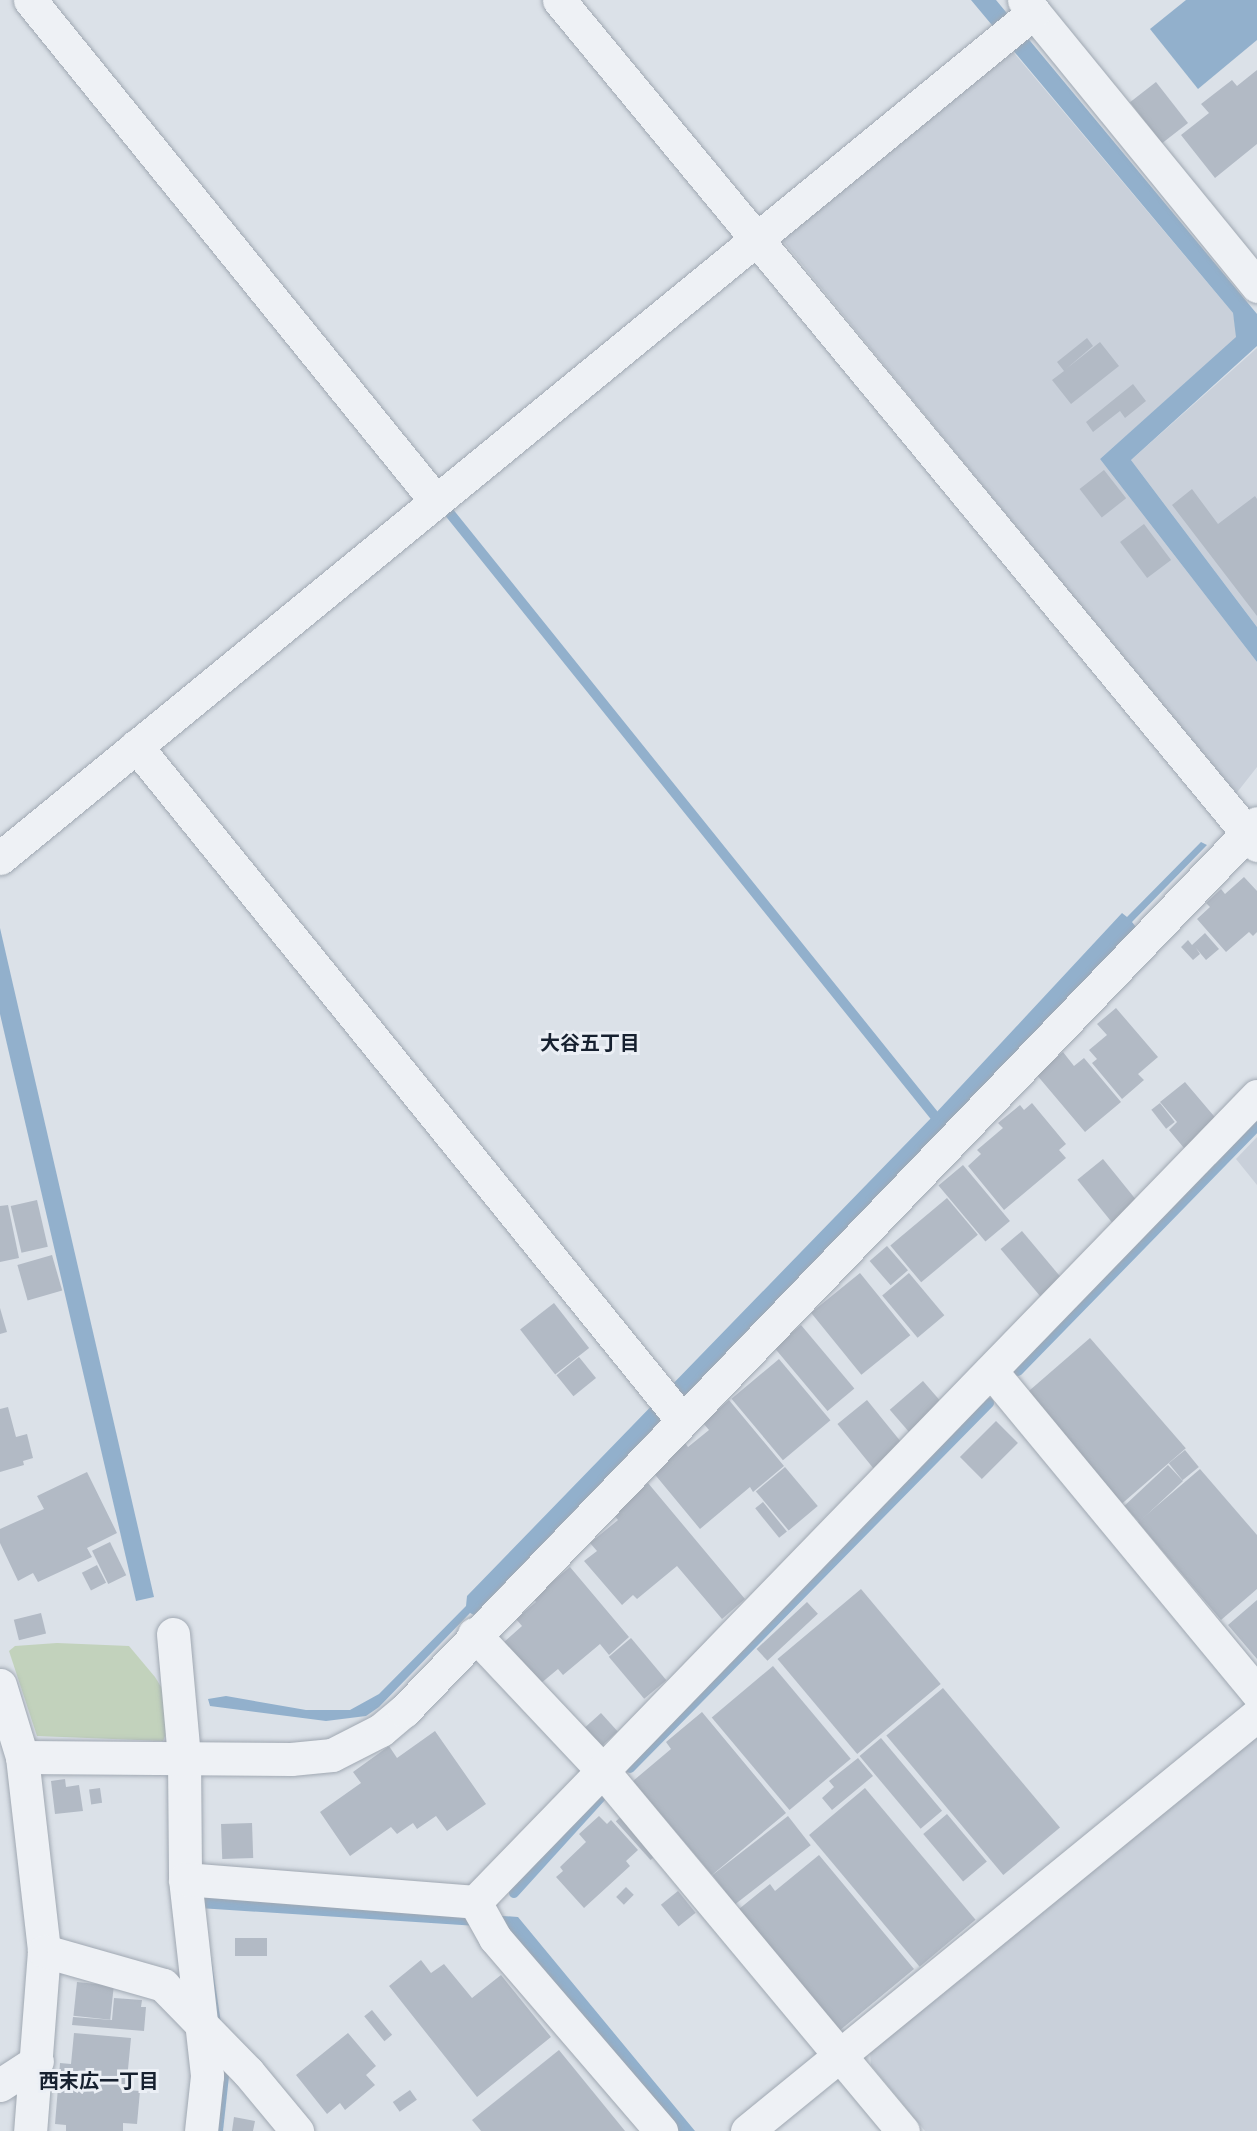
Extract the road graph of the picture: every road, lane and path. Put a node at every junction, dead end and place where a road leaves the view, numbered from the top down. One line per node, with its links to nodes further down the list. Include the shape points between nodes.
1 (30, 0): 6 (street)
2 (559, 0): 4 (street)
3 (1019, 19): 4 (street); 5 (street)
4 (757, 240): 6 (street); 8 (street)
5 (1257, 286)
6 (435, 500): 7 (street)
7 (136, 746): 9 (street); 12 (street)
8 (1253, 834): 12 (street)
9 (0, 858)
10 (1257, 1096): 11 (street)
11 (991, 1371): 16 (street); 20 (street)
12 (682, 1420): 14 (street)
13 (173, 1634): 19 (street)
14 (474, 1634): 19 (street, via 404,1711 356,1746 332,1755 291,1759); 20 (street)
15 (0, 1685): 18 (street)
16 (1257, 1693)
17 (1257, 1715): 25 (street)
18 (22, 1757): 19 (street); 23 (street)
19 (184, 1758): 21 (street)
20 (602, 1770): 22 (street); 25 (street)
21 (185, 1879): 22 (street); 24 (street)
22 (475, 1902): 31 (street, via 495,1938)
23 (44, 1951): 24 (street, via 163,1985); 26 (street)
24 (214, 2037): 29 (street); 30 (street)
25 (841, 2055): 32 (street); 33 (street)
26 (37, 2061): 27 (street); 28 (street)
27 (3, 2083)
28 (30, 2131)
29 (201, 2131)
30 (297, 2131)
31 (661, 2131)
32 (747, 2131)
33 (903, 2131)

